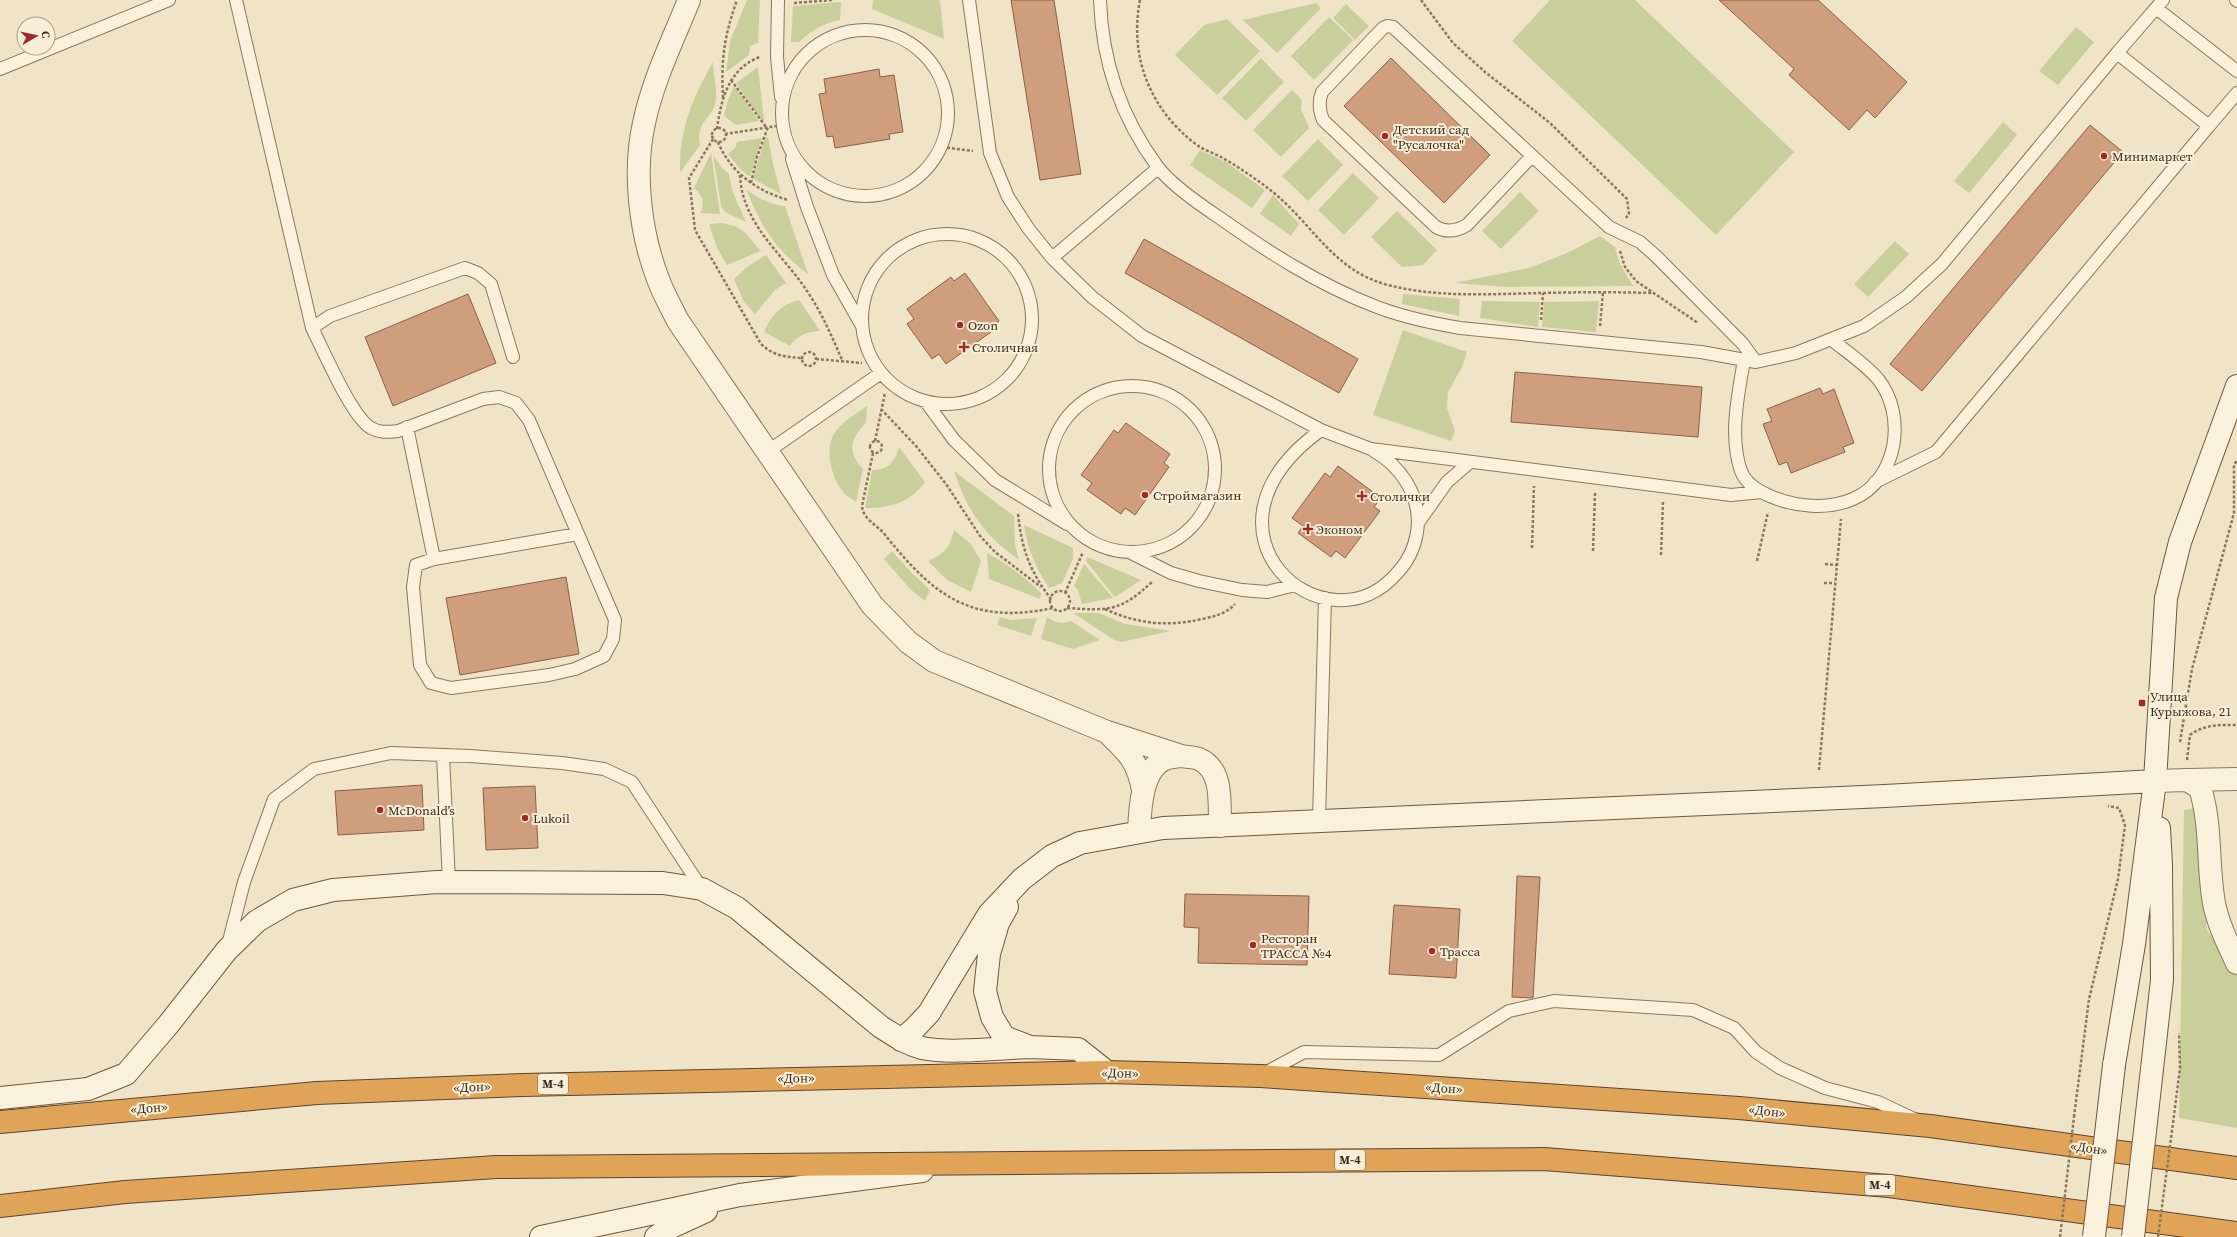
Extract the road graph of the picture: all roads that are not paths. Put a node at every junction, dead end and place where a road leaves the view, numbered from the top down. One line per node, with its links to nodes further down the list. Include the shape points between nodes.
1 (169, 0): 9 (lane)
2 (236, 0): 18 (lane)
3 (689, 0): 29 (street, via 659,73 644,123 639,166 642,212 648,246 658,279 678,321)
4 (969, 0): 17 (lane, via 990,153 1008,197)
5 (1100, 0): 16 (lane, via 1110,73 1130,126)
6 (777, 2): 12 (lane, via 777,57)
7 (2160, 4): 8 (lane); 10 (lane)
8 (2117, 53): 13 (lane); 20 (lane, via 1942,264 1906,297 1864,326)
9 (0, 69)
10 (2237, 71)
11 (2237, 93): 13 (lane)
12 (782, 108): 14 (lane, via 782,125); 14 (lane, via 784,92 790,77 798,63 810,51 837,34 870,30 886,32 915,46 937,70 948,101 949,118 942,147 921,175 893,192 861,197 844,194 815,180 793,156)
13 (2209, 126): 31 (lane, via 1936,452)
14 (786, 141): 19 (lane, via 807,207 833,275)
15 (1532, 156): 15 (lane, via 1390,26 1383,28 1322,92 1320,98 1323,120 1441,230 1459,230 1467,225); 22 (lane, via 1609,227 1640,242 1656,256 1742,344)
16 (1158, 168): 17 (lane); 22 (lane, via 1197,203 1252,241 1321,281 1373,306 1422,321 1460,328 1701,352)
17 (1052, 258): 27 (lane, via 1092,297 1142,336)
18 (312, 328): 21 (lane, via 330,316 465,268 478,273 491,284); 26 (lane, via 356,413 370,428 384,433)
19 (862, 328): 23 (lane, via 866,345); 25 (lane, via 862,310 872,277 895,251 910,242 924,236 955,234 985,243 1010,261 1027,289 1031,305 1032,321 1025,354 1017,368 993,391 977,399 961,403)
20 (1832, 340): 22 (lane, via 1796,353); 31 (lane, via 1870,370 1886,392 1891,404 1895,430 1894,444 1890,458)
21 (513, 357)
22 (1750, 361): 32 (lane, via 1739,390 1736,447 1742,472 1749,484)
23 (881, 373): 25 (lane, via 895,387); 29 (lane)
24 (2237, 386): 45 (street, via 2180,542 2166,598)
25 (926, 402): 34 (lane, via 954,440 995,480)
26 (407, 427): 35 (lane, via 483,400 499,397 516,403 530,420); 37 (lane)
27 (1321, 430): 28 (lane); 38 (lane, via 1301,444 1275,476 1263,504 1262,527 1266,549 1283,575)
28 (1371, 449): 30 (lane); 33 (lane, via 1384,457 1405,479 1412,493)
29 (767, 452): 40 (street, via 872,605 908,642 934,661)
30 (1469, 463): 32 (lane, via 1731,495); 33 (lane, via 1448,482)
31 (1875, 482): 32 (lane, via 1854,499 1842,503 1806,506)
32 (1767, 494)
33 (1418, 523): 39 (lane, via 1411,553 1394,578 1368,594 1353,598)
34 (1072, 527): 36 (lane, via 1098,545); 36 (lane, via 1060,509 1050,484 1051,451 1064,422 1087,399 1112,389 1133,386 1165,393 1191,412 1209,439 1213,455 1213,487 1200,517 1189,529 1162,546)
35 (578, 534): 37 (lane); 37 (lane, via 615,620 614,639 604,656 575,669 549,675 451,688 431,683 420,665 413,587 416,565)
36 (1130, 552): 38 (lane, via 1171,572 1235,589 1267,592)
37 (434, 559)
38 (1295, 585): 39 (lane, via 1308,593)
39 (1325, 598): 47 (lane)
40 (1107, 732): 42 (street); 46 (street, via 1132,756 1140,772)
41 (443, 755): 51 (lane); 52 (lane, via 562,763 604,769 632,782); 53 (lane, via 391,752 314,769 274,799 244,882)
42 (1181, 756): 46 (street, via 1162,760 1151,772); 48 (street, via 1200,759 1214,771 1219,790)
43 (2237, 779): 44 (street)
44 (2187, 780): 45 (street); 54 (street, via 2200,788 2205,804 2214,903 2224,937)
45 (2155, 781): 47 (street, via 1877,797); 69 (street, bridge, via 2134,944 2114,1065); 70 (street, bridge, via 2161,865 2162,980)
46 (1143, 790): 49 (street)
47 (1319, 821): 48 (street)
48 (1220, 826): 49 (street)
49 (1139, 831): 50 (street, via 1080,843 1052,856)
50 (1022, 879): 55 (street, via 989,914 929,1013); 56 (street, via 998,923 989,954 985,991 992,1017 1004,1037)
51 (449, 882): 52 (street, via 663,883); 53 (street, via 333,890 293,900 257,920)
52 (702, 889): 55 (street, via 737,908 881,1027)
53 (227, 950): 59 (street, via 126,1074 88,1089)
54 (2237, 963)
55 (901, 1040): 56 (street, via 922,1048 944,1050)
56 (1030, 1047): 57 (street, via 1078,1049)
57 (1107, 1072): 58 (highway, «Дон» / М-4); 60 (highway, «Дон» / М-4, via 317,1092)
58 (1260, 1076): 61 (highway, «Дон» / М-4, via 1739,1108); 61 (lane, via 1304,1052 1439,1055 1509,1011 1554,1001 1692,1010 1734,1028 1756,1052 1780,1068 1825,1088 1878,1102)
59 (0, 1098)
60 (0, 1122)
61 (1930, 1126): 63 (highway, «Дон» / М-4)
62 (991, 1162): 64 (street); 65 (highway, М-4, via 496,1166 125,1192); 66 (highway, М-4, via 1544,1160 1889,1186)
63 (2237, 1168)
64 (740, 1195): 67 (street); 68 (street, via 669,1228)
65 (0, 1206)
66 (2237, 1233)
67 (541, 1237)
68 (656, 1237)
69 (2094, 1237)
70 (2133, 1237)

